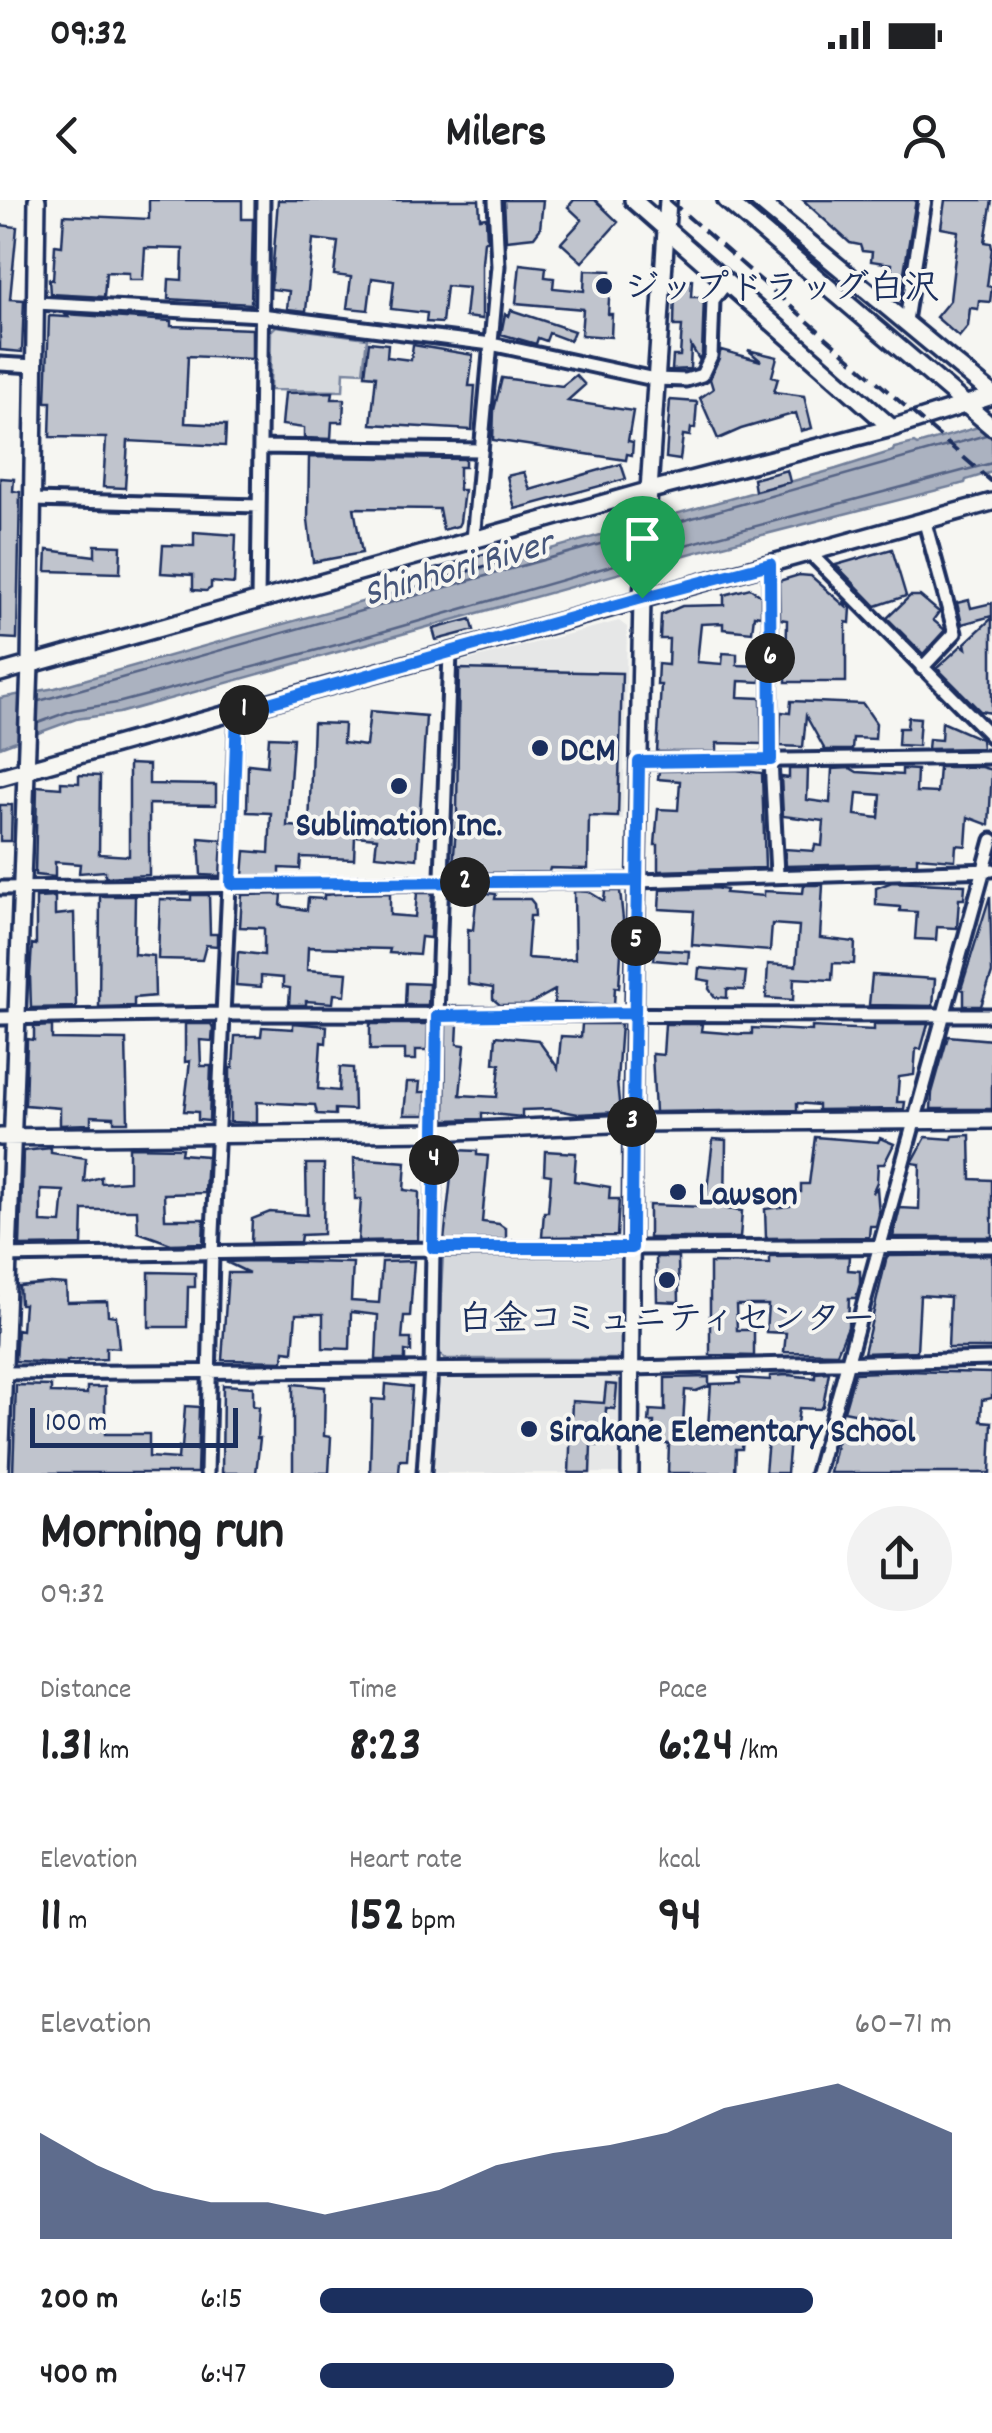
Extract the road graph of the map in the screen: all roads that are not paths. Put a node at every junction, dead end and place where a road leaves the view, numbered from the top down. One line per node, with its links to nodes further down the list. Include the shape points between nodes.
1 (38, 200): 12 (street)
2 (263, 200): 13 (street)
3 (495, 200): 15 (street)
4 (633, 200): 10 (street)
5 (668, 200): 10 (street)
6 (726, 200): 9 (street)
7 (758, 200): 9 (street); 14 (street)
8 (926, 200): 14 (street)
9 (744, 216): 20 (street)
10 (664, 227): 11 (street); 18 (street)
11 (727, 282): 18 (street, via 713,300 711,356 702,375); 22 (street)
12 (36, 303): 13 (street); 17 (street)
13 (262, 314): 15 (street); 23 (street)
14 (906, 321): 19 (street)
15 (491, 344): 18 (street); 24 (street)
16 (0, 364): 17 (street)
17 (35, 366): 26 (street)
18 (654, 379): 25 (street)
19 (992, 395): 20 (street)
20 (972, 409): 21 (street); 22 (street)
21 (992, 427)
22 (892, 428): 25 (street)
23 (260, 447): 24 (street); 28 (street)
24 (482, 450): 30 (street)
25 (647, 491): 30 (street); 33 (street)
26 (33, 500): 28 (street); 37 (street)
27 (990, 505): 29 (street)
28 (259, 506): 34 (street)
29 (924, 519): 31 (street); 36 (street, via 955,633)
30 (473, 540): 34 (street)
31 (809, 552): 32 (street); 36 (street)
32 (770, 564): 33 (street); 42 (street)
33 (642, 598): 35 (street); 43 (street)
34 (258, 601): 37 (street)
35 (450, 653): 39 (street); 50 (street)
36 (922, 668): 40 (street)
37 (30, 670): 38 (street); 44 (street)
38 (0, 673)
39 (237, 712): 44 (street); 51 (street)
40 (992, 736)
41 (992, 757): 42 (street)
42 (771, 760): 43 (street); 48 (street)
43 (639, 762): 49 (street)
44 (26, 765): 45 (street); 53 (street)
45 (0, 777)
46 (992, 840): 47 (street)
47 (988, 870): 48 (street); 55 (street)
48 (778, 874): 49 (street)
49 (637, 881): 50 (street); 54 (street)
50 (444, 882): 51 (street); 58 (street)
51 (231, 884): 53 (street); 56 (street)
52 (0, 888): 53 (street)
53 (22, 888): 59 (street)
54 (635, 1013): 55 (street); 58 (street); 62 (street)
55 (943, 1013): 57 (street); 60 (street)
56 (225, 1014): 58 (street); 59 (street); 64 (street)
57 (992, 1015)
58 (437, 1016): 63 (street)
59 (8, 1018): 65 (street)
60 (914, 1120): 61 (street); 62 (street); 66 (street)
61 (992, 1120)
62 (632, 1123): 63 (street); 69 (street)
63 (435, 1132): 64 (street); 68 (street)
64 (218, 1136): 65 (street); 70 (street)
65 (6, 1137): 71 (street)
66 (879, 1244): 67 (street); 69 (street); 73 (street)
67 (992, 1246)
68 (433, 1248): 69 (street); 70 (street); 74 (street)
69 (632, 1248): 75 (street)
70 (212, 1254): 71 (street); 76 (street)
71 (3, 1256): 77 (street)
72 (992, 1359): 73 (street)
73 (847, 1360): 75 (street); 82 (street)
74 (431, 1368): 75 (street); 76 (street); 80 (street)
75 (632, 1368): 81 (street)
76 (208, 1370): 77 (street); 79 (street)
77 (2, 1373): 78 (street)
78 (0, 1473)
79 (207, 1473)
80 (424, 1473)
81 (630, 1473)
82 (817, 1473)

